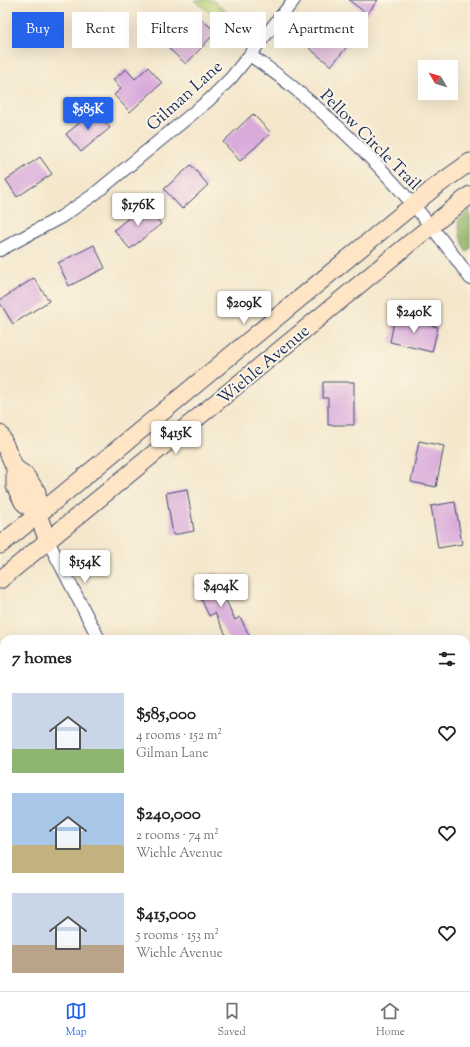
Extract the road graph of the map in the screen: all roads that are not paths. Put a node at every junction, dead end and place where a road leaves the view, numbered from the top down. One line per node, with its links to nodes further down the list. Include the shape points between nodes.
1 (294, 0): 2 (street, Gilman Lane)
2 (250, 55): 5 (street, Pellow Circle Trail, via 293,87 344,132 376,162); 7 (street, Gilman Lane, via 209,100 92,196 61,217)
3 (470, 162): 5 (main road, Wiehle Avenue)
4 (470, 195): 6 (main road, Wiehle Avenue)
5 (413, 205): 6 (street, Pellow Circle Trail); 10 (main road, Wiehle Avenue)
6 (430, 227): 8 (street, Pellow Circle Trail); 11 (main road, Wiehle Avenue)
7 (0, 250)
8 (470, 278)
9 (0, 434): 10 (main road, via 15,468 15,486 23,502)
10 (38, 515): 11 (main road); 12 (main road, Wiehle Avenue)
11 (48, 541): 13 (main road, Wiehle Avenue); 14 (street)
12 (0, 544)
13 (0, 580)
14 (97, 635)

